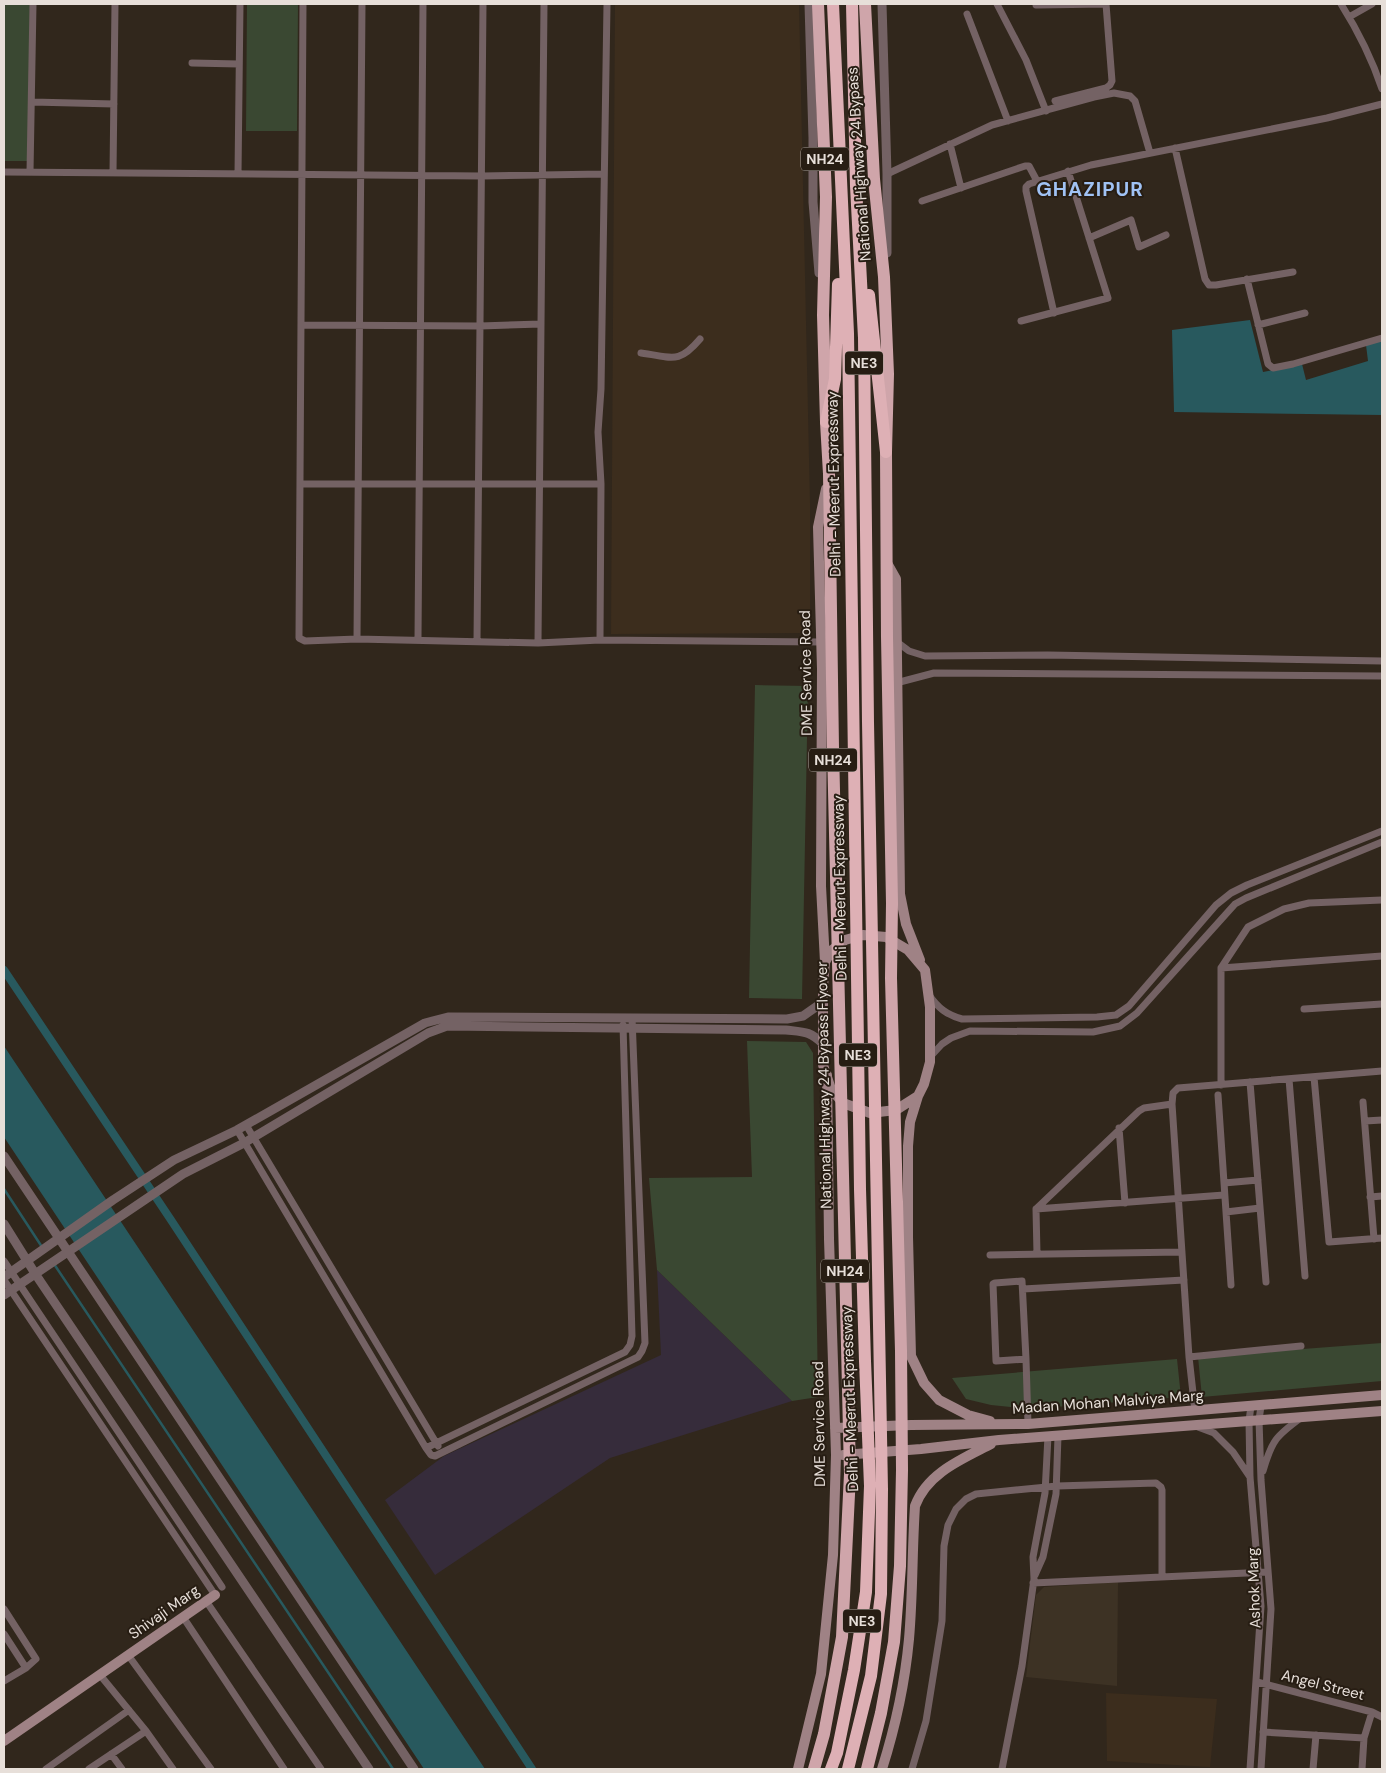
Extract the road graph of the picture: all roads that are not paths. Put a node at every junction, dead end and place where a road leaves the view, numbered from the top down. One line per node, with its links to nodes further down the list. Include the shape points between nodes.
1 (33, 4): 27 (street)
2 (115, 4): 28 (street)
3 (240, 4): 24 (street)
4 (302, 4): 42 (street)
5 (362, 4): 43 (street)
6 (423, 4): 44 (street)
7 (483, 4): 45 (street)
8 (544, 4): 46 (street)
9 (606, 4): 40 (street)
10 (809, 4): 59 (street, via 813,202)
11 (818, 4): 59 (highway, National Highway 24 Bypass / NH24, via 826,197)
12 (833, 4): 50 (highway, Delhi - Meerut Expressway / NE3)
13 (852, 4): 48 (highway, Delhi - Meerut Expressway / NE3)
14 (865, 4): 55 (highway, National Highway 24 Bypass, via 874,179)
15 (882, 4): 41 (street)
16 (997, 4): 30 (street, via 1026,60)
17 (1106, 4): 20 (street); 26 (street, via 1110,85)
18 (1341, 4): 22 (street)
19 (1372, 4): 22 (street)
20 (1036, 5)
21 (967, 14): 31 (street)
22 (1349, 17): 25 (street, via 1372,60)
23 (192, 63): 24 (street)
24 (239, 64): 39 (street)
25 (1382, 89)
26 (1055, 101)
27 (32, 102): 28 (street); 37 (street)
28 (114, 104): 38 (street)
29 (1382, 104): 33 (street)
30 (1046, 111): 31 (street); 34 (street, via 1114,93 1130,96 1135,101)
31 (1008, 121): 32 (street, via 992,124)
32 (950, 144): 41 (street); 49 (street)
33 (1175, 148): 34 (street); 56 (street, via 1208,285)
34 (1150, 153): 35 (street)
35 (1068, 171): 47 (street); 53 (street)
36 (4, 172): 37 (street)
37 (30, 172): 38 (street)
38 (113, 173): 39 (street)
39 (238, 174): 42 (street)
40 (604, 174): 46 (street); 78 (street, via 598,432)
41 (888, 174): 55 (street)
42 (302, 175): 43 (street); 62 (street)
43 (361, 175): 44 (street); 63 (street)
44 (421, 176): 45 (street); 64 (street)
45 (482, 176): 46 (street); 66 (street)
46 (542, 176): 61 (street)
47 (1037, 181): 49 (street, via 1031,168 1025,166); 57 (street, via 1029,184 1026,192)
48 (856, 186): 71 (highway); 176 (highway, Delhi - Meerut Expressway / NE3, via 864,338 881,1412)
49 (961, 188): 51 (street)
50 (841, 190): 70 (highway, via 835,379); 176 (highway, Delhi - Meerut Expressway / NE3, via 848,343 860,1189 867,1413)
51 (922, 201)
52 (1166, 235): 53 (street, via 1139,247 1131,220)
53 (1089, 238): 57 (street, via 1108,298)
54 (1293, 272): 56 (street)
55 (884, 277): 71 (highway, National Highway 24 Bypass, via 888,374)
56 (1247, 279): 65 (street)
57 (1054, 313): 60 (street)
58 (1305, 313): 65 (street)
59 (823, 315): 70 (highway, National Highway 24 Bypass)
60 (1021, 321)
61 (541, 324): 66 (street); 77 (street)
62 (301, 325): 63 (street); 73 (street)
63 (360, 325): 64 (street); 74 (street)
64 (420, 325): 66 (street); 75 (street)
65 (1258, 325): 67 (street, via 1268,364 1273,368)
66 (480, 326): 76 (street)
67 (1382, 338)
68 (700, 339): 69 (street, via 684,356 676,358)
69 (641, 353)
70 (826, 422): 72 (highway, NH24)
71 (886, 452): 82 (highway, National Highway 24 Bypass, via 887,562)
72 (829, 474): 84 (main road, DME Service Road, via 818,527); 215 (highway, National Highway 24 Bypass Flyover / NH24, via 850,1474 842,1637 824,1734)
73 (300, 484): 74 (street); 79 (street, via 299,638 304,641)
74 (358, 484): 75 (street); 79 (street)
75 (419, 484): 76 (street); 80 (street)
76 (479, 484): 77 (street); 83 (street)
77 (540, 484): 78 (street); 85 (street)
78 (601, 484): 81 (street)
79 (357, 639): 80 (street)
80 (418, 639): 83 (street)
81 (600, 640): 84 (street); 85 (street)
82 (892, 640): 86 (street, via 925,656); 88 (main road); 218 (highway, via 891,988 901,1341 900,1566 894,1642)
83 (477, 641): 85 (street)
84 (821, 642): 93 (main road, DME Service Road, via 821,886)
85 (538, 643)
86 (1382, 661)
87 (1382, 676): 88 (street, via 934,674)
88 (896, 683): 95 (main road, via 900,894 906,924)
89 (1382, 831): 100 (street, via 1231,893 1216,905 1129,1006 1116,1015)
90 (1382, 842): 105 (street, via 1235,904 1137,1014 1120,1026)
91 (1382, 900): 94 (street, via 1309,903 1284,909 1248,927)
92 (1382, 956): 94 (street)
93 (825, 962): 95 (main road, via 831,951 845,940 863,935 886,937 908,950); 97 (main road)
94 (1221, 968): 113 (street)
95 (925, 970): 96 (main road)
96 (928, 993): 100 (street, via 944,1012 962,1019); 107 (main road)
97 (823, 1002): 102 (street, via 803,1016 787,1019); 106 (main road)
98 (1382, 1004): 99 (street)
99 (1304, 1009)
100 (1088, 1017): 105 (street)
101 (622, 1018): 102 (street); 103 (street); 120 (street, via 456,1017 425,1023)
102 (632, 1018): 104 (street)
103 (623, 1028): 104 (street); 123 (street, via 447,1026 428,1033); 172 (street, via 630,1345 625,1352)
104 (632, 1028): 106 (street, via 786,1030 814,1035); 174 (street, via 642,1351 638,1357)
105 (1093, 1032): 107 (street, via 970,1031 951,1038)
106 (823, 1044): 109 (main road, via 823,1065)
107 (930, 1057): 115 (main road)
108 (1382, 1071): 110 (street)
109 (827, 1075): 115 (main road, via 831,1089 843,1103 870,1113 896,1110); 167 (main road, DME Service Road)
110 (1314, 1077): 111 (street); 139 (street, via 1329,1242)
111 (1290, 1079): 112 (street); 148 (street)
112 (1250, 1082): 113 (street); 126 (street)
113 (1222, 1085): 117 (street, via 1178,1088 1172,1093)
114 (1218, 1095): 127 (street)
115 (918, 1096): 164 (main road, via 910,1122 908,1146 912,1356 924,1383 939,1400 968,1415)
116 (1363, 1102): 119 (street)
117 (1172, 1104): 121 (street, via 1141,1110); 131 (street)
118 (1382, 1120): 119 (street)
119 (1364, 1121): 130 (street)
120 (246, 1125): 122 (street); 123 (street)
121 (1119, 1128): 132 (street); 134 (street)
122 (237, 1130): 124 (street); 137 (street, via 174,1160)
123 (253, 1137): 124 (street); 172 (street)
124 (244, 1143): 140 (street, via 183,1174); 173 (street)
125 (4, 1156): 137 (street)
126 (1258, 1180): 127 (street); 133 (street)
127 (1224, 1183): 128 (street)
128 (1224, 1195): 131 (street); 135 (street)
129 (1382, 1196): 130 (street)
130 (1370, 1197): 139 (street)
131 (1179, 1199): 132 (street); 141 (street)
132 (1124, 1203): 134 (street)
133 (1260, 1208): 135 (street); 150 (street)
134 (1036, 1209): 142 (street)
135 (1226, 1212): 151 (street)
136 (4, 1224): 144 (street)
137 (58, 1238): 140 (street); 144 (street)
138 (1382, 1238): 139 (street)
139 (1374, 1239)
140 (68, 1252): 146 (street); 213 (street)
141 (1182, 1252): 142 (street); 149 (street)
142 (1037, 1254): 143 (street)
143 (990, 1255)
144 (27, 1260): 146 (street); 147 (street)
145 (4, 1262): 147 (street)
146 (36, 1275): 152 (street); 212 (street)
147 (6, 1276): 152 (street, Shivaji Marg); 154 (street, Shivaji Marg)
148 (1305, 1276)
149 (1184, 1280): 153 (street); 156 (street)
150 (1266, 1282)
151 (1231, 1285)
152 (20, 1286): 154 (street); 168 (street, Shivaji Marg)
153 (1024, 1289): 157 (street); 157 (street, via 1021,1281 995,1283 993,1286 995,1360)
154 (7, 1293): 171 (street, Shivaji Marg)
155 (1301, 1346): 156 (street)
156 (1189, 1358): 160 (street)
157 (1026, 1359): 165 (street)
158 (1382, 1395): 159 (main road, Madan Mohan Malviya Marg)
159 (1256, 1406): 160 (main road, Madan Mohan Malviya Marg); 163 (street, Ashok Marg)
160 (1195, 1411): 165 (main road, Madan Mohan Malviya Marg)
161 (1382, 1411): 162 (main road, Madan Mohan Malviya Marg)
162 (1302, 1417): 163 (main road, Madan Mohan Malviya Marg); 178 (street, via 1272,1444)
163 (1254, 1420): 166 (main road, Madan Mohan Malviya Marg); 177 (street, Ashok Marg); 178 (street, Ashok Marg)
164 (1003, 1424): 165 (main road, Madan Mohan Malviya Marg); 167 (main road, Madan Mohan Malviya Marg)
165 (1028, 1424)
166 (1193, 1425): 169 (main road, Madan Mohan Malviya Marg); 177 (street, via 1214,1433 1233,1452)
167 (835, 1428): 175 (main road, DME Service Road)
168 (120, 1436): 171 (street); 185 (street, Shivaji Marg)
169 (1053, 1436): 170 (main road, Madan Mohan Malviya Marg); 179 (street); 180 (street)
170 (999, 1440): 175 (main road, Madan Mohan Malviya Marg); 219 (main road, via 954,1463 932,1480 920,1493 915,1506 909,1640)
171 (112, 1442): 185 (street, Shivaji Marg)
172 (436, 1443): 173 (street); 174 (street)
173 (426, 1448): 174 (street, via 433,1456)
174 (442, 1452)
175 (836, 1455): 214 (main road, DME Service Road, via 833,1555 826,1635 821,1674)
176 (876, 1469): 216 (highway, Delhi - Meerut Expressway / NE3, via 866,1592 854,1670); 217 (highway, Delhi - Meerut Expressway / NE3, via 881,1594 871,1676)
177 (1250, 1478): 181 (street, Ashok Marg)
178 (1261, 1480): 182 (street, Ashok Marg)
179 (1057, 1486): 180 (street); 183 (street, via 1159,1485 1162,1490); 184 (street, via 1043,1557)
180 (1045, 1488): 184 (street, via 1033,1557); 220 (street, via 976,1494 956,1509 948,1525 944,1546 942,1621 926,1720)
181 (1258, 1572): 182 (street); 183 (street); 194 (street, Ashok Marg, via 1261,1606)
182 (1268, 1572): 195 (street, Ashok Marg, via 1271,1609)
183 (1162, 1577): 184 (street)
184 (1034, 1581): 221 (street)
185 (219, 1591): 186 (main road, Shivaji Marg)
186 (206, 1601): 188 (main road, Shivaji Marg); 211 (street)
187 (4, 1609): 191 (street, via 36,1658)
188 (183, 1617): 190 (main road, Shivaji Marg); 210 (street)
189 (4, 1634): 191 (street)
190 (128, 1655): 192 (main road, Shivaji Marg); 209 (street)
191 (26, 1668): 193 (street)
192 (100, 1674): 196 (street); 203 (main road, Shivaji Marg)
193 (4, 1682)
194 (1256, 1682): 195 (street, Angel Street); 222 (street, Ashok Marg)
195 (1266, 1685): 197 (street, Angel Street); 200 (street, Ashok Marg)
196 (129, 1710): 199 (street); 205 (street)
197 (1372, 1712): 198 (street, Angel Street); 202 (street)
198 (1382, 1717)
199 (146, 1730): 204 (street); 208 (street)
200 (1263, 1732): 201 (street); 223 (street, Ashok Marg)
201 (1316, 1735): 202 (street); 224 (street)
202 (1364, 1738): 225 (street)
203 (4, 1741)
204 (111, 1754): 206 (street); 207 (street)
205 (46, 1769)
206 (89, 1769)
207 (122, 1769)
208 (173, 1769)
209 (211, 1769)
210 (284, 1769)
211 (321, 1769)
212 (369, 1769)
213 (414, 1769)
214 (798, 1769)
215 (812, 1769)
216 (831, 1769)
217 (848, 1769)
218 (868, 1769)
219 (882, 1769)
220 (912, 1769)
221 (1002, 1769)
222 (1250, 1769)
223 (1261, 1769)
224 (1313, 1769)
225 (1362, 1769)

